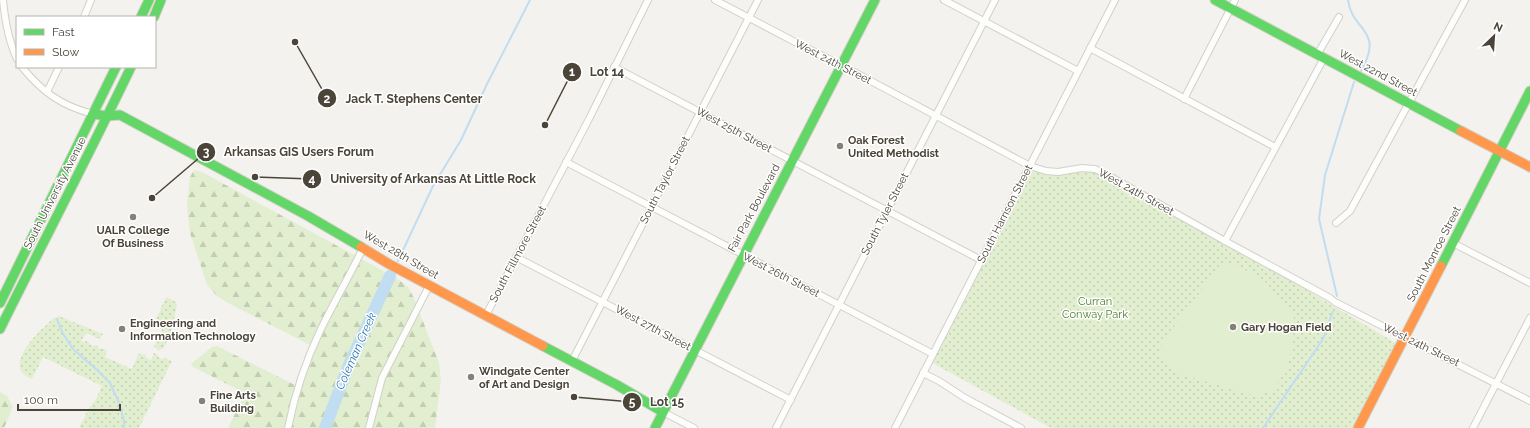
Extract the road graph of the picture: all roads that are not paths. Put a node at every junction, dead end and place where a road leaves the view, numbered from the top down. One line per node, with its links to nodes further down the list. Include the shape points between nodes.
1 (3, 0): 23 (street, via 7,31)
2 (91, 0): 16 (street)
3 (149, 0): 17 (street)
4 (161, 0): 18 (street)
5 (648, 0): 26 (street, South Fillmore Street)
6 (715, 0): 20 (street, West 24th Street)
7 (758, 0): 20 (street, South Taylor Street)
8 (875, 0): 25 (street, Fair Park Boulevard)
9 (944, 0): 21 (street)
10 (995, 0): 21 (street, South Tyler Street)
11 (1115, 0): 22 (street, South Harrison Street)
12 (1215, 0): 15 (street, West 22nd Street)
13 (1235, 0): 15 (street)
14 (1465, 0): 35 (street)
15 (1231, 9): 24 (street, West 22nd Street); 34 (street)
16 (84, 16)
17 (141, 16)
18 (154, 16)
19 (1339, 16): 24 (street)
20 (749, 18): 25 (street, West 24th Street); 36 (street, South Taylor Street)
21 (984, 21): 31 (street); 38 (street, South Tyler Street)
22 (1090, 48): 31 (street, South Harrison Street); 34 (street)
23 (16, 57)
24 (1320, 57): 35 (street, West 22nd Street); 40 (street)
25 (841, 65): 38 (street, West 24th Street); 43 (street, Fair Park Boulevard)
26 (614, 67): 36 (street, West 25th Street); 42 (street, South Fillmore Street)
27 (23, 68): 33 (street)
28 (59, 68): 33 (street)
29 (116, 68): 37 (street, South University Avenue)
30 (131, 68): 39 (street, South University Avenue)
31 (1078, 71): 44 (street, South Harrison Street)
32 (1530, 91): 41 (street, South Monroe Street)
33 (47, 92): 37 (street, via 67,106)
34 (1184, 99): 40 (street)
35 (1410, 103): 41 (street, West 22nd Street); 48 (street, via 1350,211)
36 (700, 112): 43 (street, West 25th Street); 46 (street, South Taylor Street)
37 (93, 114): 39 (street, West 28th Street); 57 (street, South University Avenue)
38 (936, 115): 44 (street, West 24th Street); 47 (street, South Tyler Street)
39 (108, 116): 51 (street, West 28th Street, via 120,116); 62 (street, South University Avenue)
40 (1275, 147): 49 (street)
41 (1499, 151): 45 (street, West 22nd Street); 50 (street, South Monroe Street)
42 (566, 162): 46 (street, West 26th Street); 53 (street, South Fillmore Street)
43 (793, 162): 47 (street, West 25th Street); 52 (street, Fair Park Boulevard)
44 (1030, 166): 49 (street, West 24th Street, via 1058,172 1082,168 1095,170); 54 (street, South Harrison Street)
45 (1530, 167)
46 (652, 207): 52 (street, West 26th Street); 58 (street, South Taylor Street)
47 (887, 210): 54 (street, West 25th Street); 59 (street, South Tyler Street)
48 (1336, 223)
49 (1225, 241): 63 (street, West 24th Street)
50 (1453, 243): 55 (street); 63 (street, South Monroe Street)
51 (363, 248): 56 (street, West 28th Street); 73 (street, via 308,360 295,396)
52 (743, 255): 59 (street, West 26th Street); 64 (street, Fair Park Boulevard)
53 (516, 257): 58 (street, West 27th Street); 60 (street, South Fillmore Street)
54 (981, 260): 65 (street, South Harrison Street)
55 (1530, 283)
56 (429, 286): 60 (street, West 28th Street); 74 (street, via 382,378)
57 (0, 302)
58 (602, 302): 64 (street, West 27th Street); 66 (street, South Taylor Street)
59 (839, 305): 65 (street, West 26th Street); 69 (street, South Tyler Street)
60 (486, 315): 66 (street, West 28th Street)
61 (1530, 318): 68 (street)
62 (0, 329)
63 (1404, 337): 68 (street, West 24th Street); 80 (street, South Monroe Street)
64 (694, 350): 69 (street, West 27th Street); 71 (street, Fair Park Boulevard)
65 (933, 354): 67 (street, South Harrison Street)
66 (572, 361): 71 (street, West 28th Street)
67 (923, 373): 72 (street); 78 (street, South Harrison Street)
68 (1497, 383): 70 (street, West 24th Street); 81 (street)
69 (791, 400): 77 (street, South Tyler Street)
70 (1530, 401)
71 (663, 412): 75 (street, Fair Park Boulevard); 76 (street, West 28th Street)
72 (1011, 426): 79 (street)
73 (288, 428)
74 (369, 428)
75 (655, 428)
76 (694, 428)
77 (776, 428)
78 (895, 428)
79 (1021, 428)
80 (1358, 428)
81 (1473, 428)

